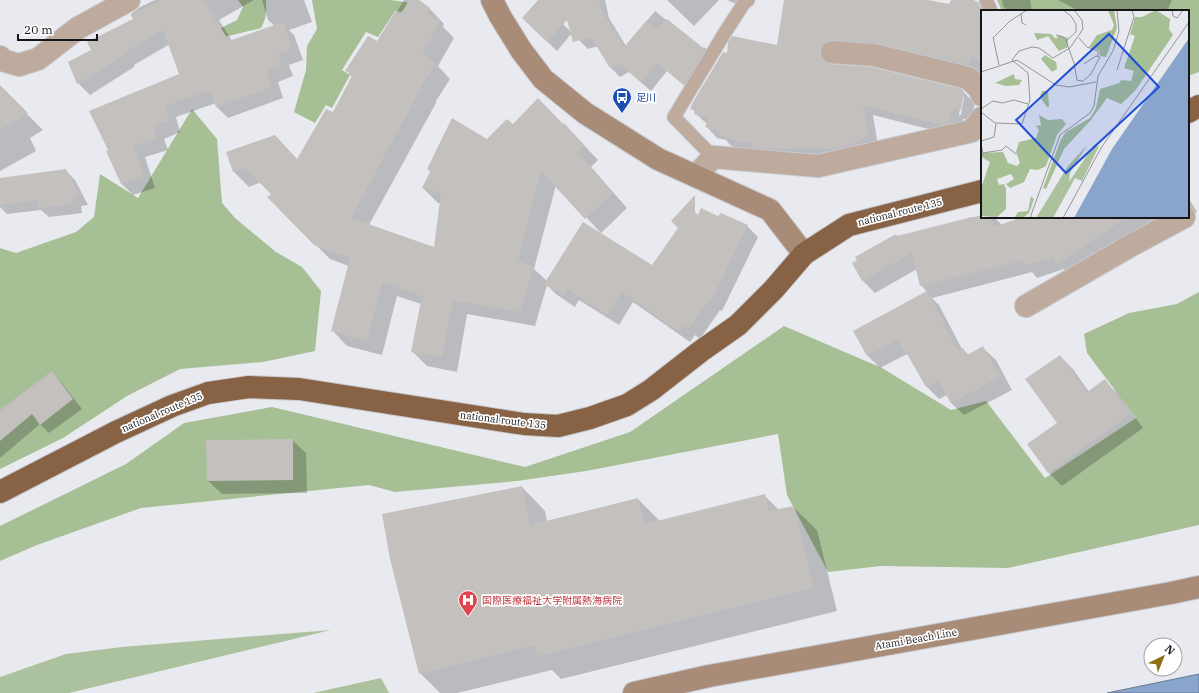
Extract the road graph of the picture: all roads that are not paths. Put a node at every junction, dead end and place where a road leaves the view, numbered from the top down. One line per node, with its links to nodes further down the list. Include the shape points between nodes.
1 (129, 0): 7 (street, via 78,28 38,59 19,65)
2 (492, 0): 13 (street, via 521,50 543,79 592,117 658,159)
3 (748, 0): 12 (lane, via 724,34 674,117)
4 (986, 0): 5 (lane)
5 (991, 10)
6 (832, 52): 8 (street, via 874,55 968,78)
7 (0, 57)
8 (981, 91)
9 (1199, 106): 10 (highway)
10 (1189, 111)
11 (981, 119): 12 (street, via 972,131 818,166)
12 (712, 157): 13 (street)
13 (696, 176): 18 (street, via 770,210)
14 (981, 191): 18 (highway, national route 135, via 849,225)
15 (1199, 209): 16 (street)
16 (1189, 214)
17 (1182, 218): 19 (street)
18 (804, 254): 20 (highway, national route 135, via 738,325 651,390 627,405 590,418 558,426 524,424 299,389 249,387 208,393 172,406)
19 (1026, 306)
20 (0, 492)
21 (1199, 587): 22 (street, Atami Beach Line, via 709,676)
22 (634, 693)

